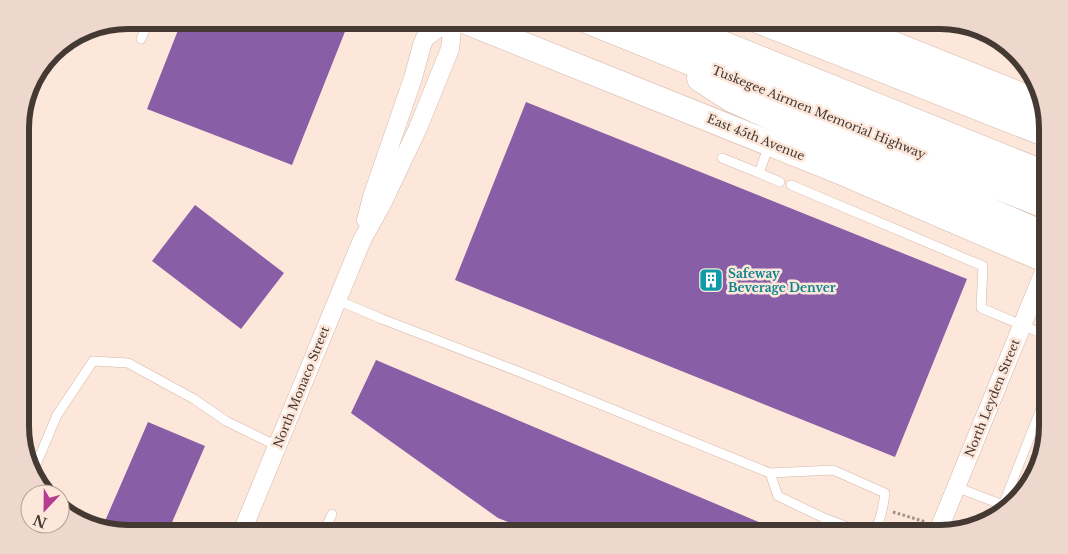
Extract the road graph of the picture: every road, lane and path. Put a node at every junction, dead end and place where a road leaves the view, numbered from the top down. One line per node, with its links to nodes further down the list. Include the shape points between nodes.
1 (145, 29): 9 (lane)
2 (437, 29): 23 (street, North Monaco Street, via 422,45 372,198)
3 (452, 29): 23 (street, North Monaco Street, via 450,49 418,128)
4 (485, 29): 15 (main road, East 45th Avenue)
5 (612, 29): 10 (highway, Tuskegee Airmen Memorial Highway)
6 (682, 29): 18 (highway)
7 (783, 29): 14 (highway)
8 (851, 29): 11 (highway)
9 (141, 40)
10 (643, 41): 21 (highway, Tuskegee Airmen Memorial Highway); 22 (highway, via 732,98)
11 (1006, 91): 12 (highway); 13 (highway)
12 (1034, 96)
13 (1036, 103)
14 (1039, 130)
15 (770, 143): 17 (lane); 24 (main road, East 45th Avenue)
16 (722, 158): 17 (lane)
17 (759, 173): 19 (lane)
18 (1039, 173)
19 (780, 182)
20 (791, 185): 27 (lane, via 983,266 981,308)
21 (1039, 202)
22 (1039, 233)
23 (362, 240): 26 (street, North Monaco Street)
24 (1039, 258)
25 (1039, 284): 27 (street, North Leyden Street)
26 (337, 300): 30 (street, North Monaco Street); 32 (lane)
27 (1022, 326): 28 (lane); 33 (street, North Leyden Street)
28 (1039, 333)
29 (1039, 414): 34 (lane)
30 (277, 446): 31 (lane, via 226,421 194,399 128,363 93,362 57,415); 38 (street, North Monaco Street)
31 (36, 464)
32 (770, 473): 36 (lane, via 833,470 884,493); 40 (lane, via 778,496)
33 (956, 486): 35 (lane); 43 (street, North Leyden Street)
34 (1005, 501)
35 (1000, 505)
36 (883, 509): 41 (lane); 42 (path)
37 (332, 514): 39 (lane)
38 (246, 525)
39 (327, 525)
40 (843, 525)
41 (876, 525)
42 (925, 525)
43 (940, 525)

